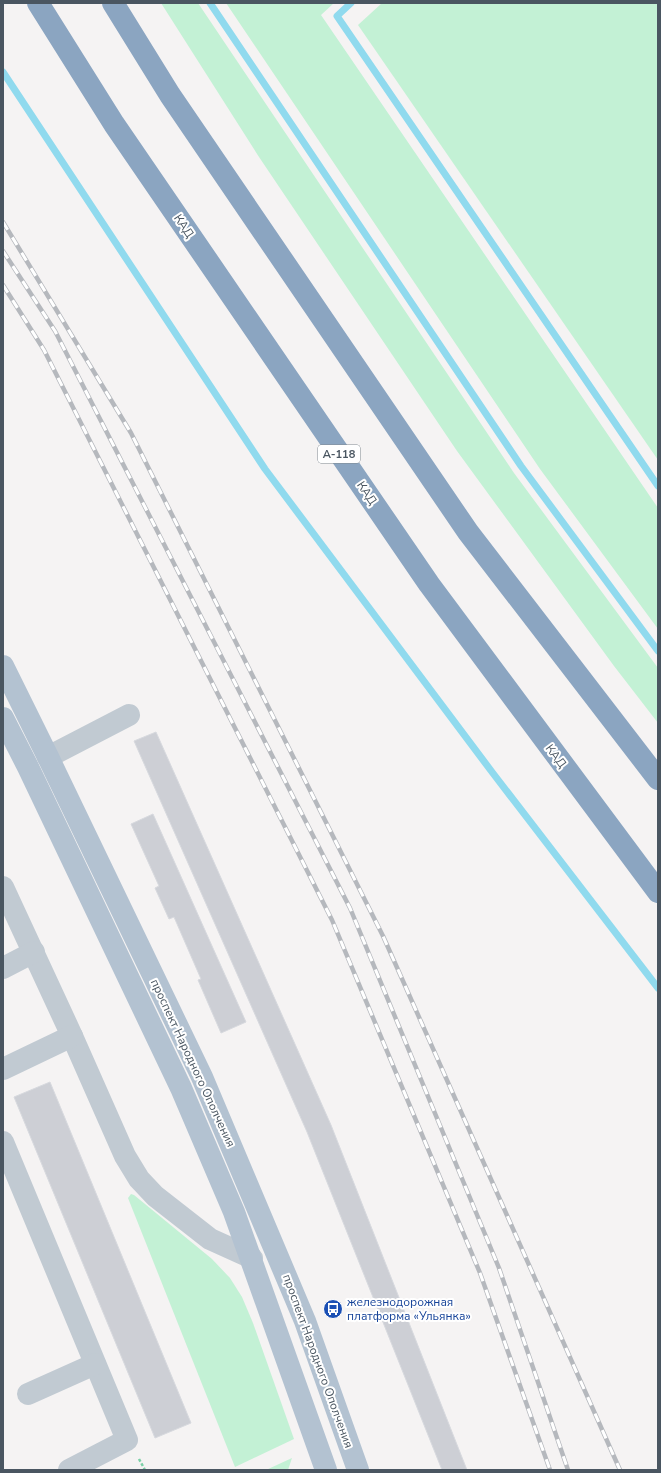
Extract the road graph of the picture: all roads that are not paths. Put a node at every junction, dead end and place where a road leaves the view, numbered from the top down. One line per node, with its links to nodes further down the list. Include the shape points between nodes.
1 (38, 3): 9 (highway, КАД / А-118, via 114,124 429,584)
2 (112, 3): 7 (highway, via 170,95 468,532)
3 (3, 666): 6 (main road, проспект Народного Ополчения)
4 (129, 715): 6 (street)
5 (3, 718): 15 (main road, проспект Народного Ополчения, via 181,1088)
6 (48, 757): 20 (main road, проспект Народного Ополчения, via 202,1078 305,1321)
7 (658, 779)
8 (3, 887): 10 (street)
9 (658, 892)
10 (34, 952): 11 (street); 12 (street)
11 (3, 968)
12 (72, 1036): 13 (street); 15 (street, via 125,1156 139,1178 155,1196 210,1239)
13 (3, 1069)
14 (3, 1142): 16 (street)
15 (252, 1258): 19 (main road, проспект Народного Ополчения)
16 (95, 1364): 17 (street); 18 (street, via 127,1440)
17 (28, 1394)
18 (68, 1470)
19 (326, 1470)
20 (358, 1470)

